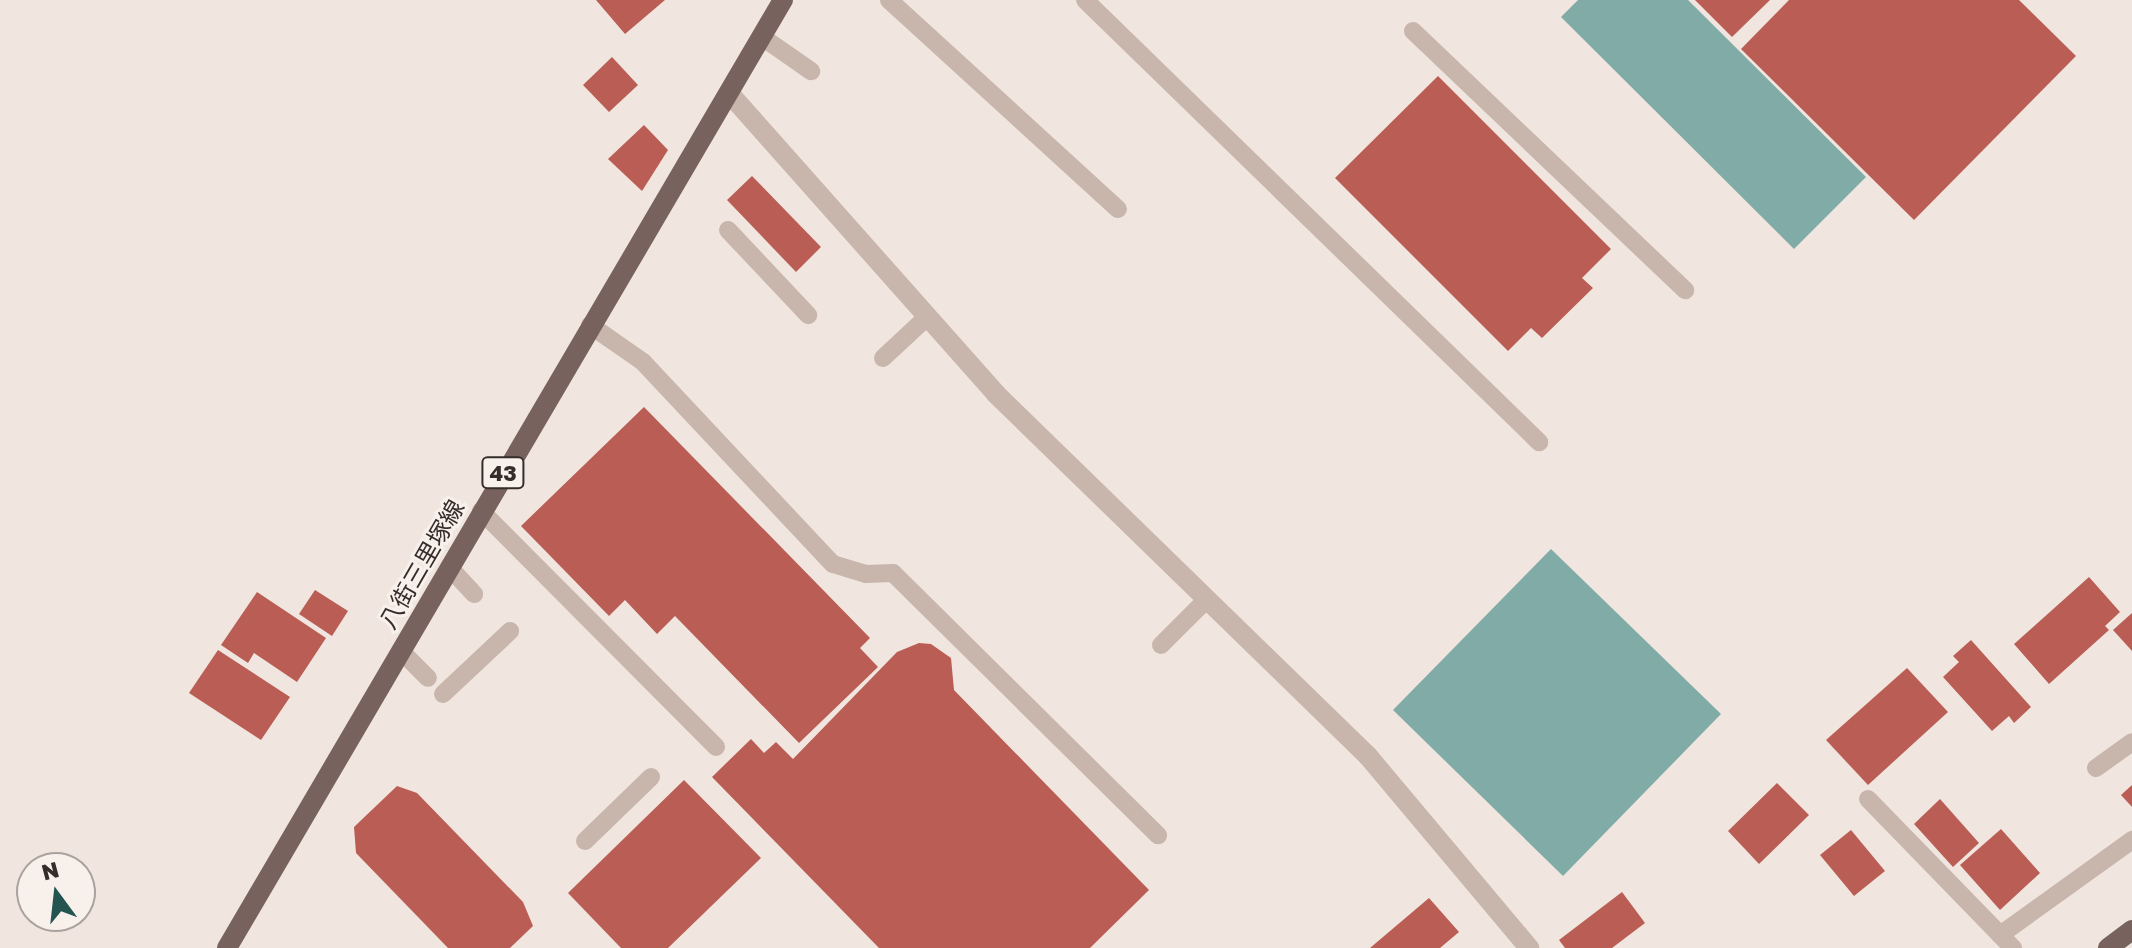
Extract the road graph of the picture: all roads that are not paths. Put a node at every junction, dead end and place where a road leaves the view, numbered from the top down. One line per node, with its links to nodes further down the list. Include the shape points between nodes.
1 (783, 0): 5 (main road, 八街三里塚線 / 43)
2 (889, 0): 8 (lane)
3 (1085, 0): 15 (lane)
4 (1413, 31): 10 (lane)
5 (762, 37): 6 (lane); 7 (main road, 八街三里塚線 / 43)
6 (811, 71)
7 (729, 93): 12 (street); 13 (main road, 八街三里塚線 / 43)
8 (1118, 209)
9 (728, 230): 11 (lane)
10 (1685, 290)
11 (808, 315)
12 (927, 317): 14 (lane); 19 (street, via 996,394)
13 (590, 325): 16 (main road, 八街三里塚線 / 43); 30 (lane, via 643,362 833,564 866,574 893,573)
14 (883, 358)
15 (1539, 442)
16 (481, 511): 17 (main road, 八街三里塚線 / 43); 26 (lane)
17 (449, 567): 18 (lane); 22 (main road, 八街三里塚線 / 43)
18 (474, 594)
19 (1207, 599): 21 (lane); 36 (street, via 1368,756)
20 (510, 631): 24 (lane)
21 (1161, 645)
22 (401, 651): 23 (lane); 35 (main road, 八街三里塚線 / 43)
23 (428, 678)
24 (443, 694)
25 (2132, 742): 27 (lane)
26 (716, 747)
27 (2096, 768)
28 (651, 777): 32 (lane)
29 (1868, 799): 34 (lane)
30 (1158, 835)
31 (2132, 840): 34 (lane)
32 (585, 841)
33 (2132, 930): 37 (main road)
34 (2006, 942)
35 (227, 948)
36 (1529, 948)
37 (2108, 948)

